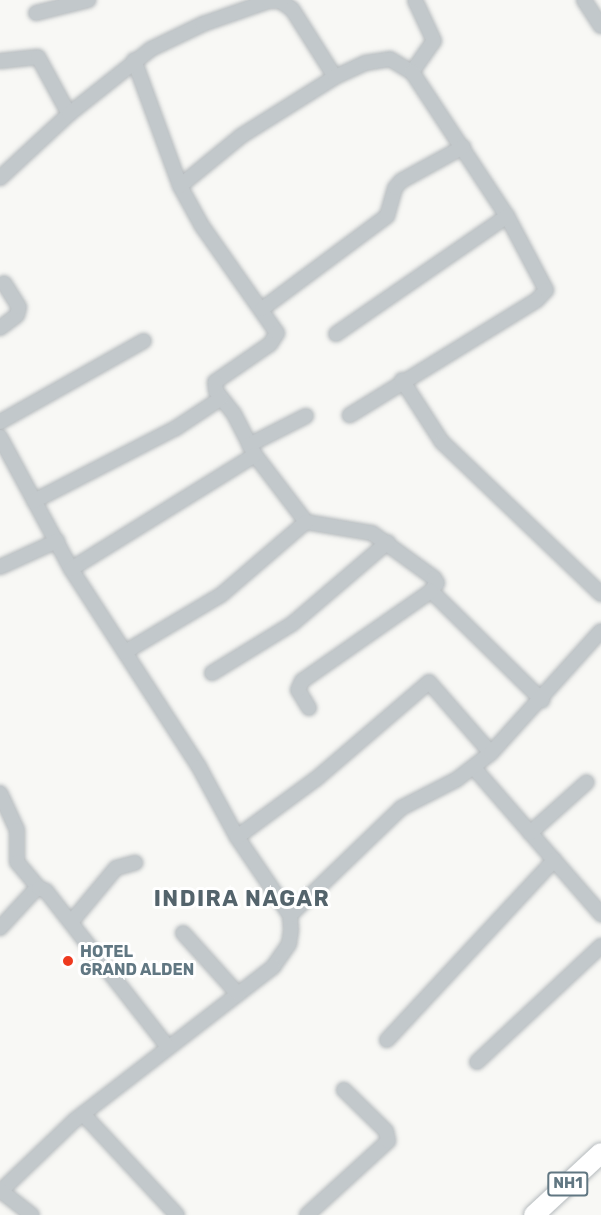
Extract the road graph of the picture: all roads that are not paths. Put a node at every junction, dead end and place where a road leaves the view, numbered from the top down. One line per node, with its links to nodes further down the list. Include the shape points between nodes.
1 (88, 0): 4 (street)
2 (415, 0): 8 (street, via 435,41)
3 (584, 0): 5 (street)
4 (36, 13)
5 (601, 26)
6 (134, 60): 9 (street, via 174,37 275,0 292,9); 10 (street); 13 (street)
7 (0, 61): 10 (street, via 38,57)
8 (412, 72): 9 (street, via 390,59 365,63); 11 (street)
9 (335, 77): 13 (street, via 241,136)
10 (69, 114): 12 (street)
11 (463, 147): 14 (street); 16 (street, via 401,181 394,188 387,216)
12 (0, 178)
13 (180, 186): 16 (street, via 202,226)
14 (507, 216): 18 (street); 20 (street, via 546,290 537,300)
15 (4, 283): 17 (street, via 19,308 17,315)
16 (262, 309): 21 (street, via 274,326 274,339 218,378 215,386)
17 (0, 328)
18 (336, 334)
19 (144, 341): 24 (street)
20 (402, 380): 22 (street); 34 (street, via 442,442)
21 (220, 399): 26 (street, via 234,414); 27 (street, via 176,428)
22 (350, 415)
23 (306, 416): 26 (street)
24 (0, 422)
25 (0, 437): 27 (street)
26 (252, 450): 28 (street); 32 (street)
27 (34, 501): 29 (street)
28 (306, 522): 30 (street, via 357,530); 36 (street, via 221,595)
29 (57, 541): 31 (street); 32 (street)
30 (388, 542): 33 (street, via 436,580); 37 (street, via 292,624)
31 (0, 567)
32 (71, 568): 36 (street)
33 (431, 591): 38 (street); 39 (street, via 302,681 298,690)
34 (601, 594)
35 (601, 631): 38 (street)
36 (125, 652): 45 (street, via 199,767)
37 (212, 673)
38 (542, 700): 40 (street)
39 (309, 708)
40 (491, 753): 41 (street); 45 (street, via 429,682 316,779)
41 (474, 768): 44 (street); 50 (street, via 401,808)
42 (587, 782): 44 (street)
43 (0, 793): 48 (street, via 17,830 17,862)
44 (530, 833): 46 (street)
45 (237, 837): 50 (street)
46 (554, 860): 49 (street); 56 (street)
47 (135, 863): 51 (street, via 111,872)
48 (39, 888): 51 (street); 52 (street)
49 (601, 914)
50 (290, 915): 55 (street, via 289,945 283,956)
51 (72, 921): 57 (street)
52 (0, 928)
53 (183, 933): 55 (street)
54 (601, 945): 58 (street)
55 (238, 994): 57 (street)
56 (387, 1040)
57 (168, 1047): 60 (street)
58 (477, 1062)
59 (344, 1090): 68 (street, via 386,1131 388,1141)
60 (83, 1114): 64 (street); 67 (street)
61 (601, 1153): 69 (highway, NH1)
62 (601, 1168): 70 (highway, NH1)
63 (0, 1170): 64 (street)
64 (12, 1179): 65 (street)
65 (1, 1192): 66 (street)
66 (32, 1215)
67 (177, 1215)
68 (307, 1215)
69 (534, 1215)
70 (550, 1215)

